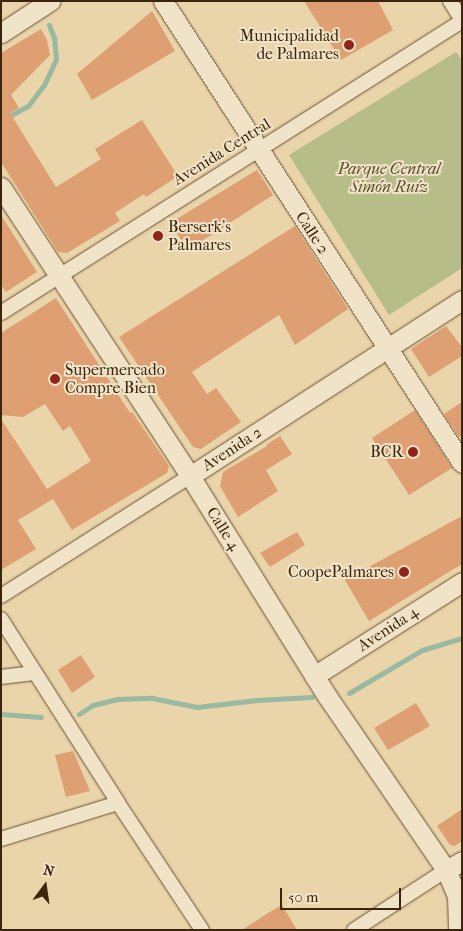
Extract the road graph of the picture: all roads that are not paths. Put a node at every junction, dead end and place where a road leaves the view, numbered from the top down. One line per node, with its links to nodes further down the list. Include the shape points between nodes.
1 (50, 1): 5 (main road)
2 (450, 1): 4 (street)
3 (163, 2): 6 (main road, Calle 2)
4 (462, 20): 6 (street, Avenida Central)
5 (1, 33)
6 (258, 150): 8 (street, Avenida Central); 11 (main road, Calle 2)
7 (1, 187): 8 (main road, Calle 4)
8 (59, 277): 10 (street, Avenida Central); 13 (main road, Calle 4)
9 (462, 300): 11 (main road, Avenida 2)
10 (1, 312)
11 (387, 347): 12 (main road, Calle 2); 13 (main road, Avenida 2)
12 (462, 463)
13 (190, 476): 15 (street, Avenida 2); 18 (main road, Calle 4)
14 (462, 582): 18 (main road, Avenida 4)
15 (1, 596)
16 (1, 619): 17 (street)
17 (34, 673): 19 (street); 20 (street)
18 (314, 676): 22 (main road, Calle 4, via 367,757)
19 (1, 677)
20 (118, 803): 21 (street); 23 (street)
21 (1, 839)
22 (454, 865): 24 (street); 25 (main road, Calle 4)
23 (200, 929)
24 (354, 930)
25 (458, 930)

